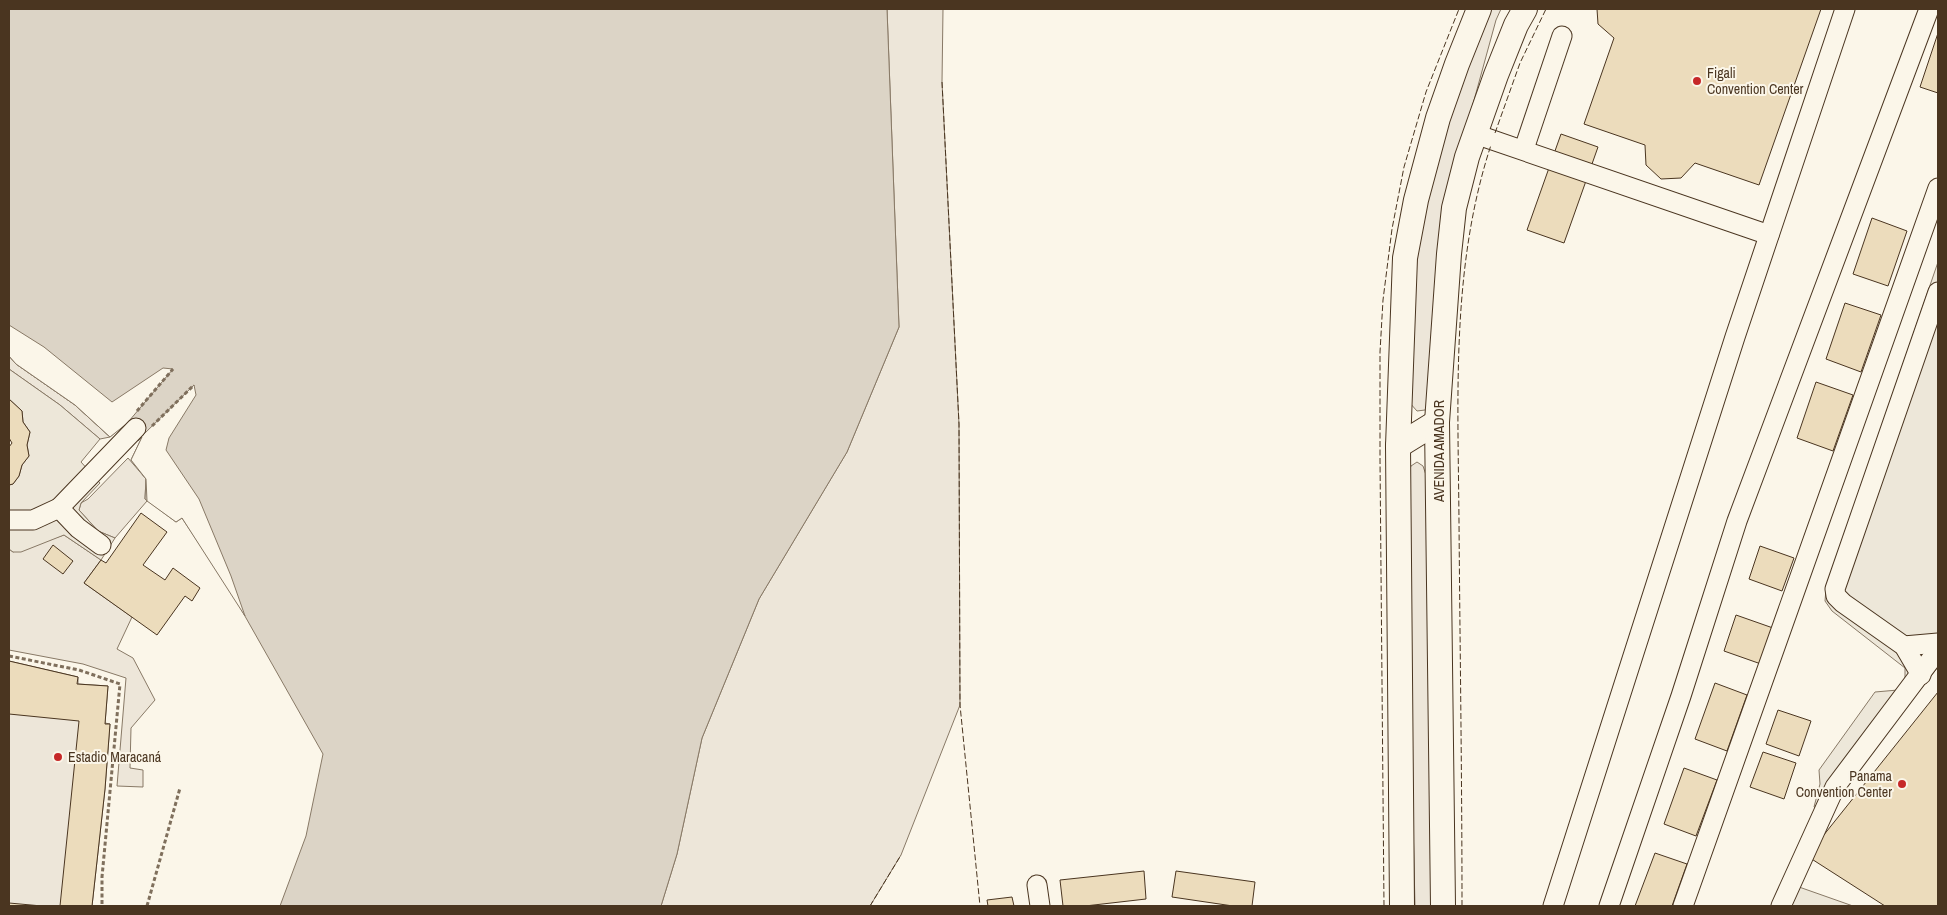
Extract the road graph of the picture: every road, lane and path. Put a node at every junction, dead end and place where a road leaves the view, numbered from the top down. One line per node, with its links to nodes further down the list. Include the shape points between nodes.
1 (1479, 9): 15 (main road, via 1438,118 1416,200 1405,258)
2 (1524, 9): 6 (main road, AVENIDA AMADOR)
3 (1845, 9): 9 (street)
4 (1929, 9): 33 (street, via 1737,522)
5 (1562, 36): 7 (street)
6 (1474, 134): 7 (street); 13 (main road, AVENIDA AMADOR, via 1454,208)
7 (1524, 149): 9 (street)
8 (1938, 188): 34 (street)
9 (1769, 234): 32 (street)
10 (1938, 292): 20 (street, via 1835,589 1836,596 1843,603)
11 (173, 369): 14 (path)
12 (194, 385): 14 (path)
13 (1437, 422): 15 (main road); 31 (main road, AVENIDA AMADOR)
14 (140, 424): 16 (street)
15 (1398, 446): 30 (main road)
16 (59, 508): 17 (street, via 34,520); 18 (street)
17 (9, 520)
18 (100, 545)
19 (1938, 643): 20 (street)
20 (1904, 646): 23 (street)
21 (1938, 650): 23 (street)
22 (9, 656): 27 (path, via 79,670 120,684)
23 (1921, 675): 26 (street, via 1835,787)
24 (180, 788): 28 (path)
25 (1037, 885): 29 (street)
26 (1787, 905)
27 (102, 906)
28 (147, 906)
29 (1040, 906)
30 (1402, 906)
31 (1444, 906)
32 (1553, 906)
33 (1609, 906)
34 (1683, 906)

